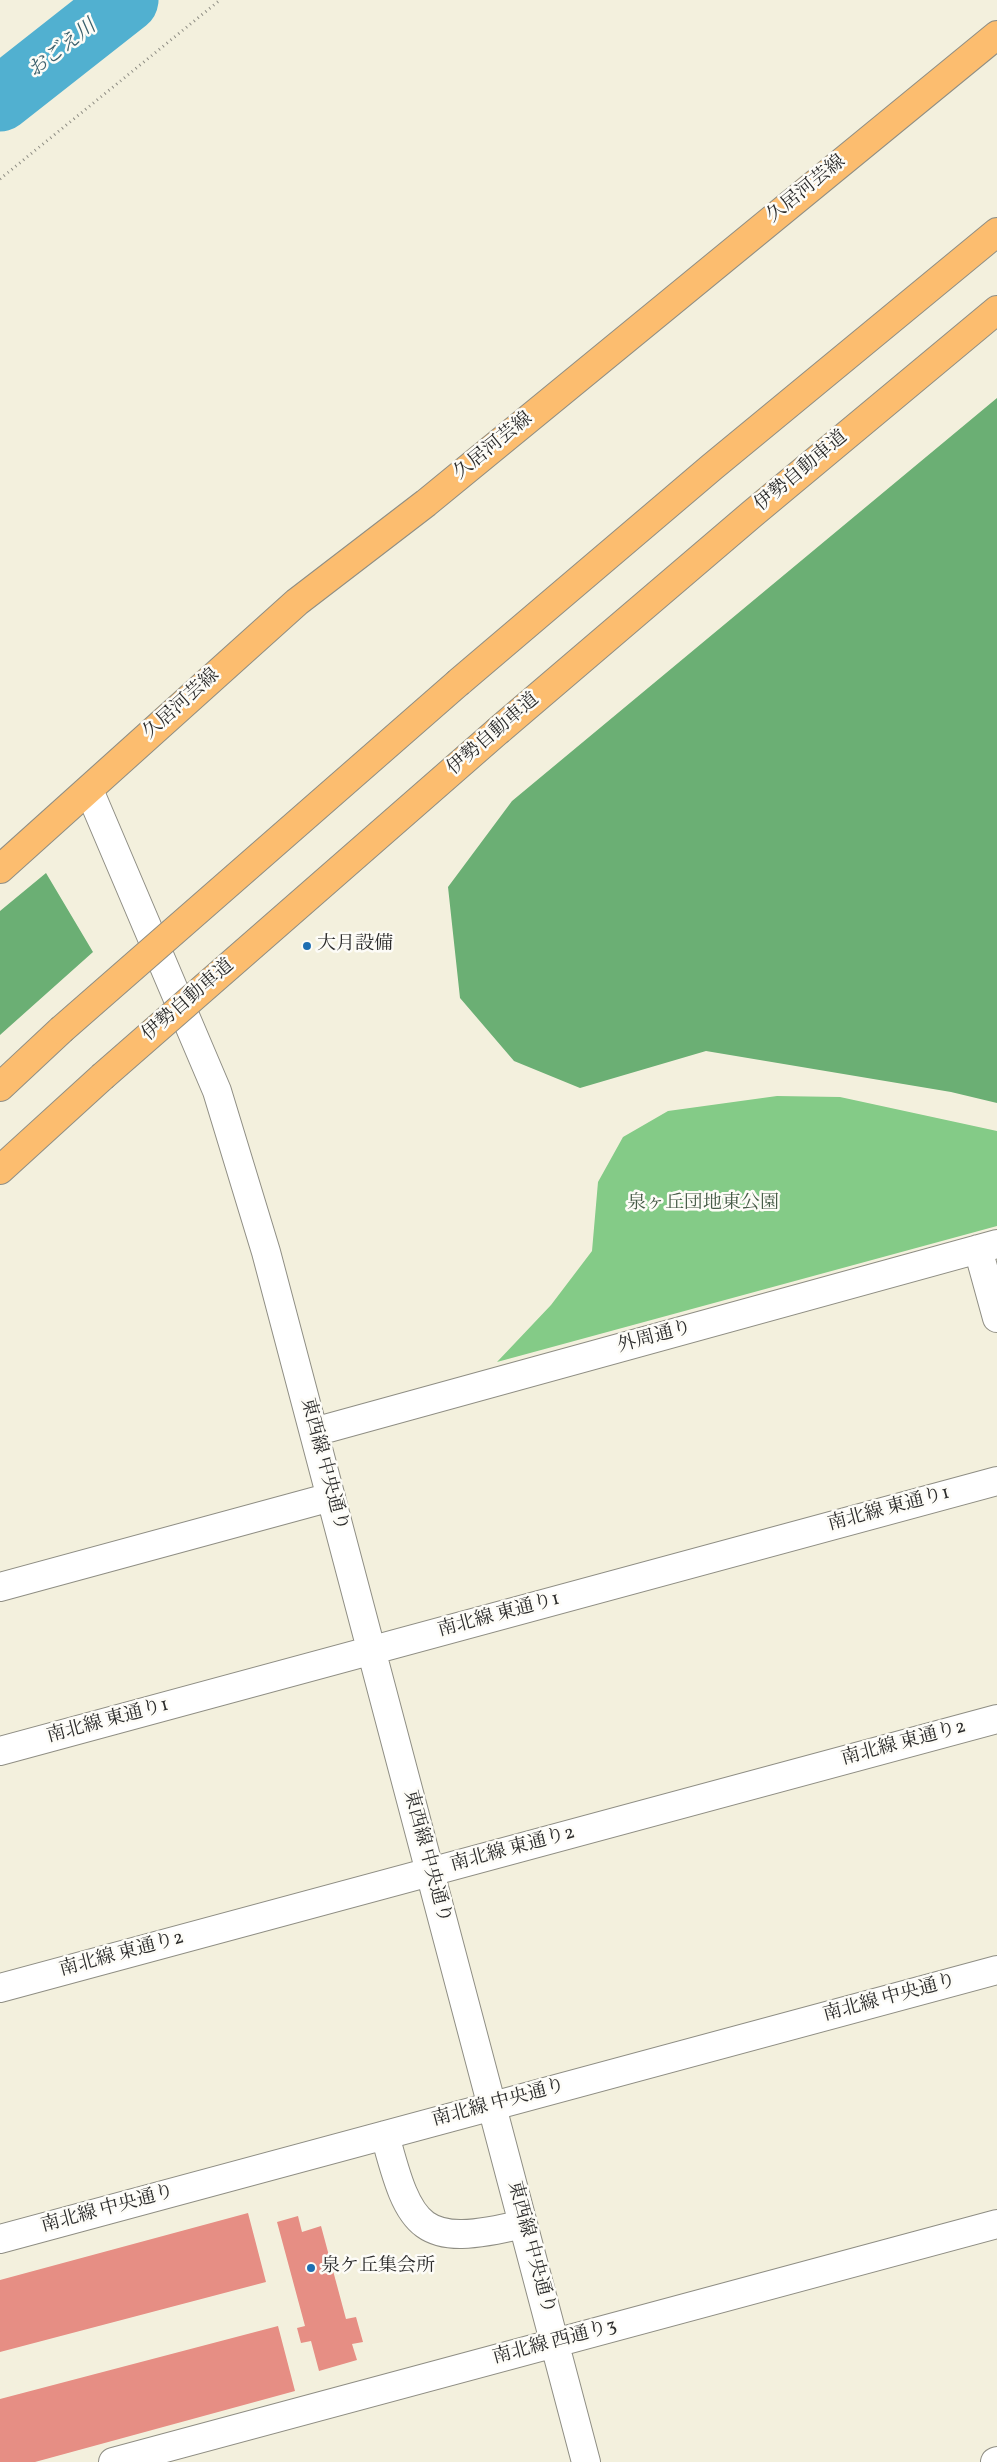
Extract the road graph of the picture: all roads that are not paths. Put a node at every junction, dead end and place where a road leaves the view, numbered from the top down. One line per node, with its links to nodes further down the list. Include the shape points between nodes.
1 (997, 35): 4 (main road, 久居河芸線, via 426,503 296,602)
2 (997, 232): 6 (main road, bridge, via 459,682)
3 (997, 310): 7 (main road, 伊勢自動車道, bridge, via 499,730)
4 (88, 790): 5 (main road, 久居河芸線); 10 (street, 東西線 中央通り, via 217,1091 266,1252)
5 (0, 869)
6 (0, 1087)
7 (0, 1170)
8 (987, 1247): 9 (street); 10 (street, 外周通り)
9 (997, 1318)
10 (314, 1432): 12 (street, 東西線 中央通り)
11 (997, 1481): 14 (street, 南北線 東通り1)
12 (331, 1497): 13 (street); 14 (street, 東西線 中央通り)
13 (0, 1587)
14 (372, 1651): 16 (street, 南北線 東通り1); 17 (street, 東西線 中央通り)
15 (997, 1719): 17 (street, 南北線 東通り2)
16 (0, 1751)
17 (430, 1872): 19 (street, 南北線 東通り2); 20 (street, 東西線 中央通り)
18 (997, 1970): 20 (street, 南北線 中央通り)
19 (0, 1988)
20 (492, 2106): 21 (street, 南北線 中央通り); 22 (street, 東西線 中央通り)
21 (385, 2135): 22 (street, via 404,2199 413,2214 428,2228 448,2234 470,2234); 24 (street, 南北線 中央通り)
22 (523, 2224): 25 (street, 東西線 中央通り)
23 (997, 2224): 25 (street, 南北線 西通り3)
24 (0, 2239)
25 (555, 2343): 26 (street, 南北線 西通り3); 27 (street, 東西線 中央通り)
26 (113, 2462)
27 (586, 2462)

